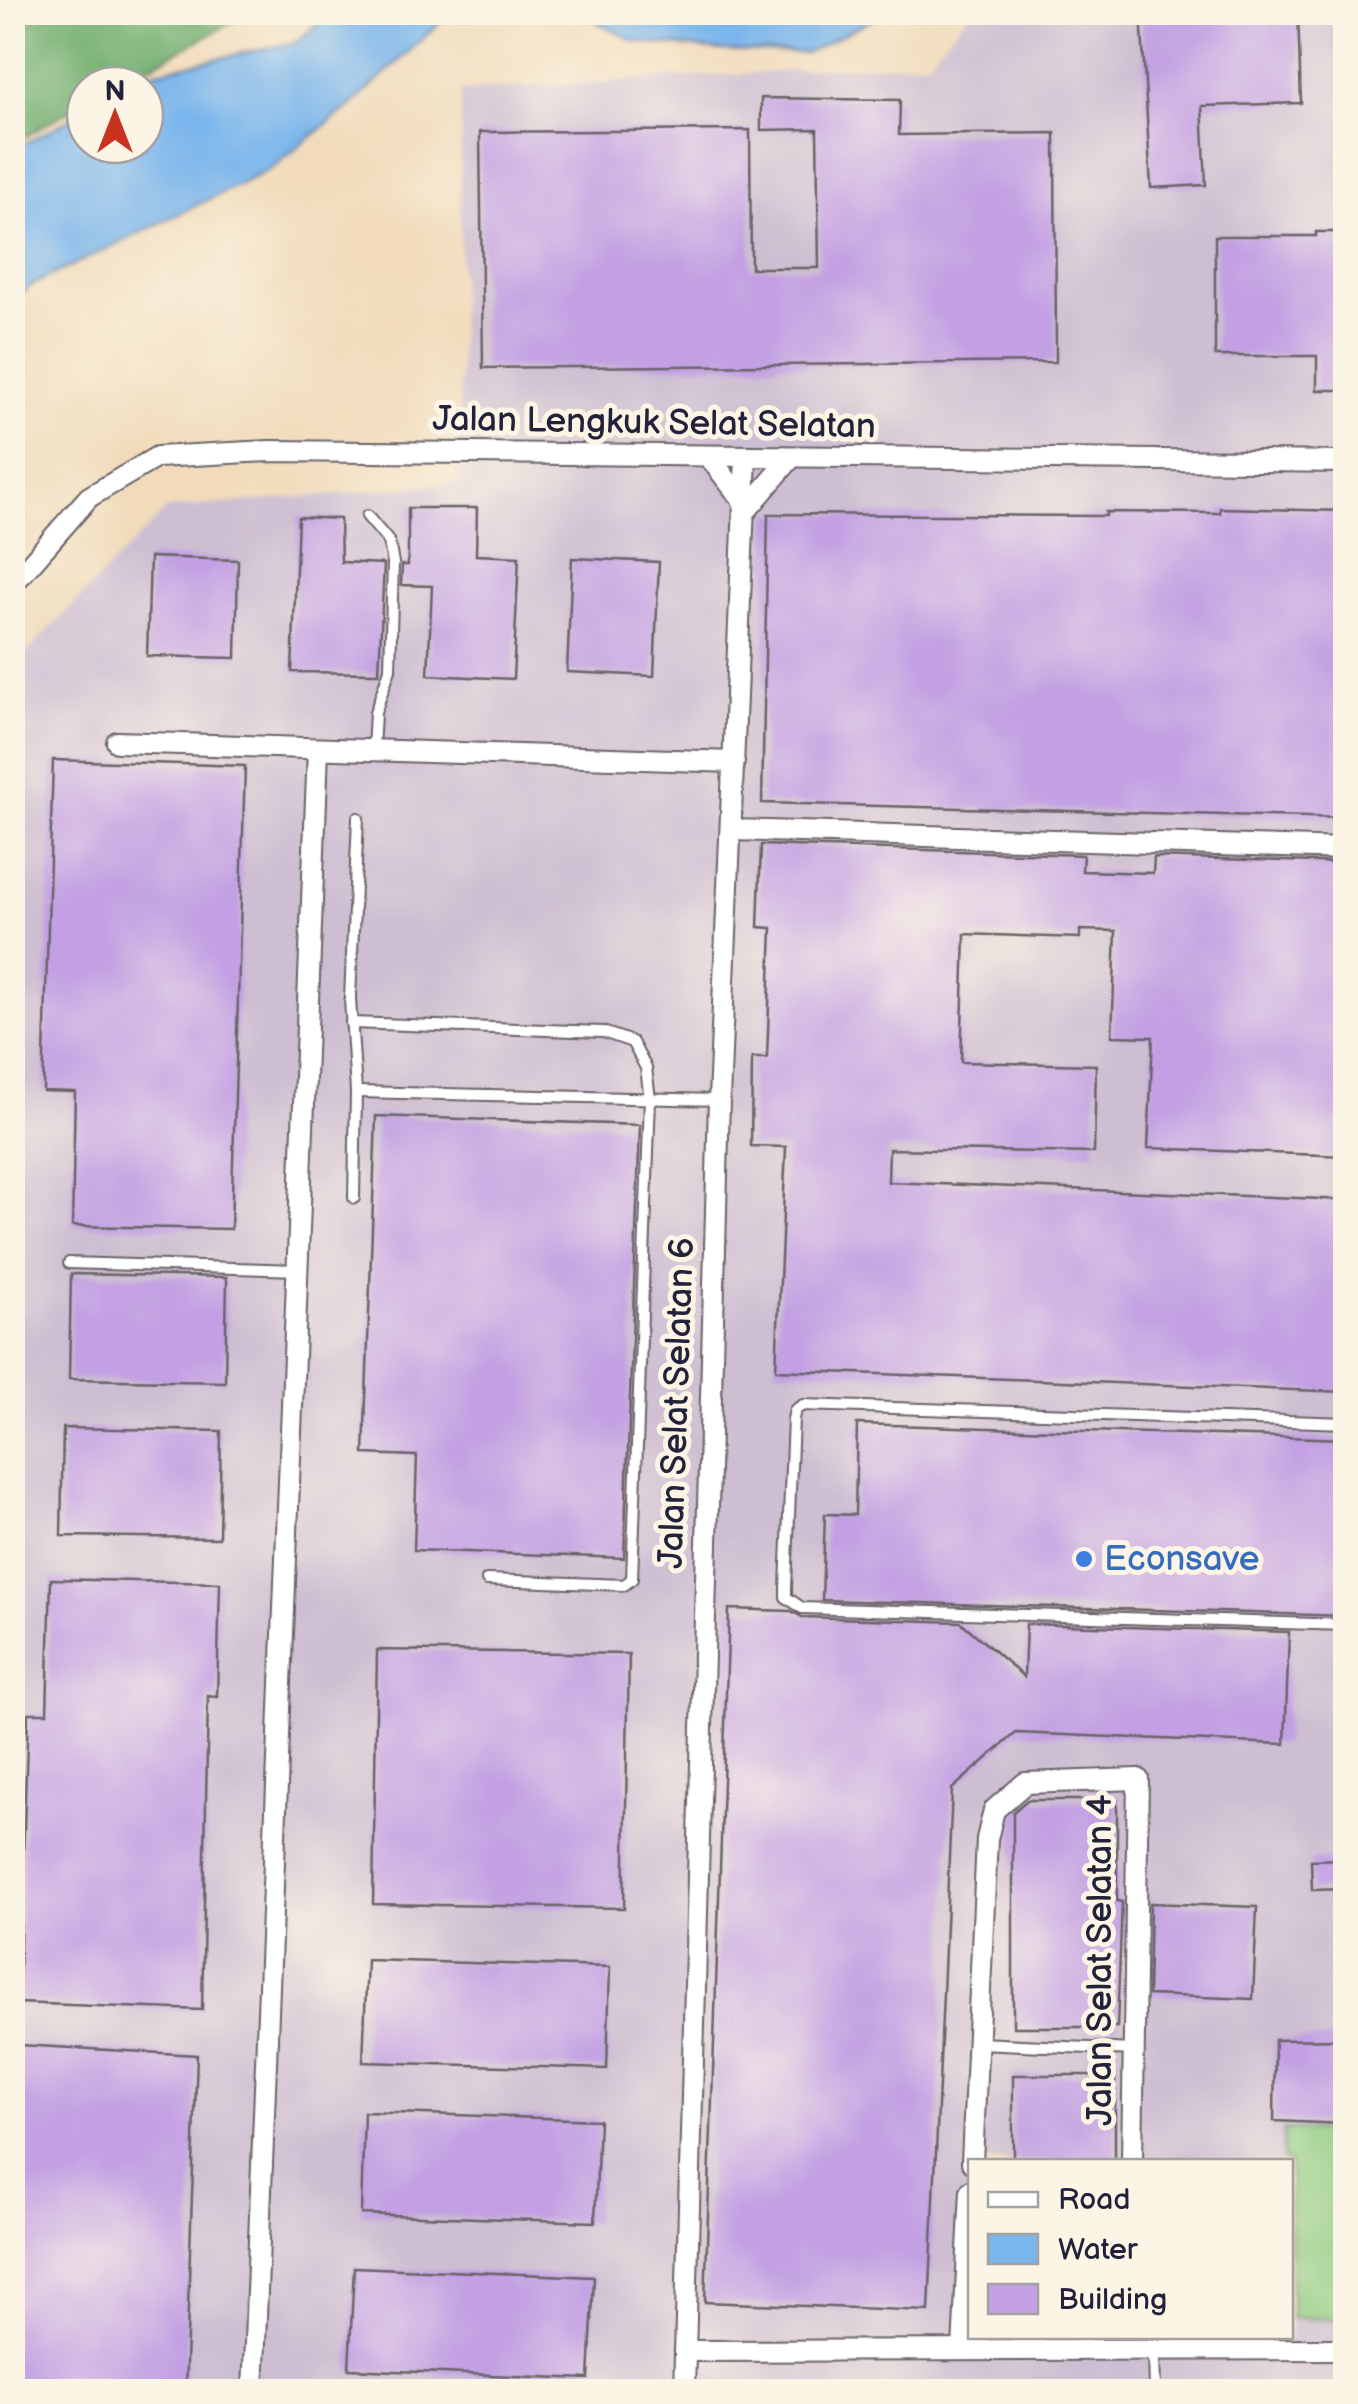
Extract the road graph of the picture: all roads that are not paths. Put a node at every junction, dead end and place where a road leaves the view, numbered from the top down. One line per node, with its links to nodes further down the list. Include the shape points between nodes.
1 (746, 457): 2 (street, Jalan Lengkuk Selat Selatan); 3 (street, Jalan Lengkuk Selat Selatan); 5 (street, Jalan Selat Selatan 6)
2 (710, 458): 5 (street); 7 (street, Jalan Lengkuk Selat Selatan, via 269,452 157,457 90,496)
3 (791, 458): 4 (street, Jalan Lengkuk Selat Selatan); 5 (street)
4 (1346, 462)
5 (744, 508): 11 (street, Jalan Selat Selatan 6)
6 (366, 516): 10 (lane, via 389,542 393,563 390,670 375,713)
7 (12, 584)
8 (117, 742): 9 (street)
9 (318, 748): 10 (street); 21 (street)
10 (373, 750): 11 (street)
11 (734, 762): 13 (street, Jalan Selat Selatan 6)
12 (358, 818): 15 (lane)
13 (732, 830): 14 (street); 18 (street, Jalan Selat Selatan 6)
14 (1346, 848)
15 (351, 1024): 16 (lane); 17 (lane, via 603,1032 632,1042 646,1068)
16 (356, 1092): 17 (lane); 19 (lane)
17 (650, 1099): 18 (lane); 23 (lane, via 632,1579)
18 (719, 1100): 34 (street, Jalan Selat Selatan 6)
19 (354, 1198)
20 (69, 1263): 21 (lane)
21 (300, 1270): 35 (street)
22 (1346, 1423): 24 (lane, via 803,1405 794,1420 786,1588 786,1598 802,1608)
23 (487, 1580)
24 (1346, 1625)
25 (978, 2043): 26 (lane); 26 (street, Jalan Selat Selatan 4, via 987,1838 994,1810 1025,1782 1138,1780); 27 (street, Jalan Selat Selatan 4)
26 (1134, 2050): 28 (street, Jalan Selat Selatan 4)
27 (972, 2159)
28 (1132, 2159)
29 (968, 2236): 32 (street)
30 (1129, 2343): 32 (street); 33 (street)
31 (1346, 2349): 33 (street)
32 (963, 2350): 34 (street)
33 (1154, 2350): 37 (lane)
34 (685, 2352): 36 (street, Jalan Selat Selatan 6)
35 (253, 2392)
36 (684, 2392)
37 (1155, 2392)

